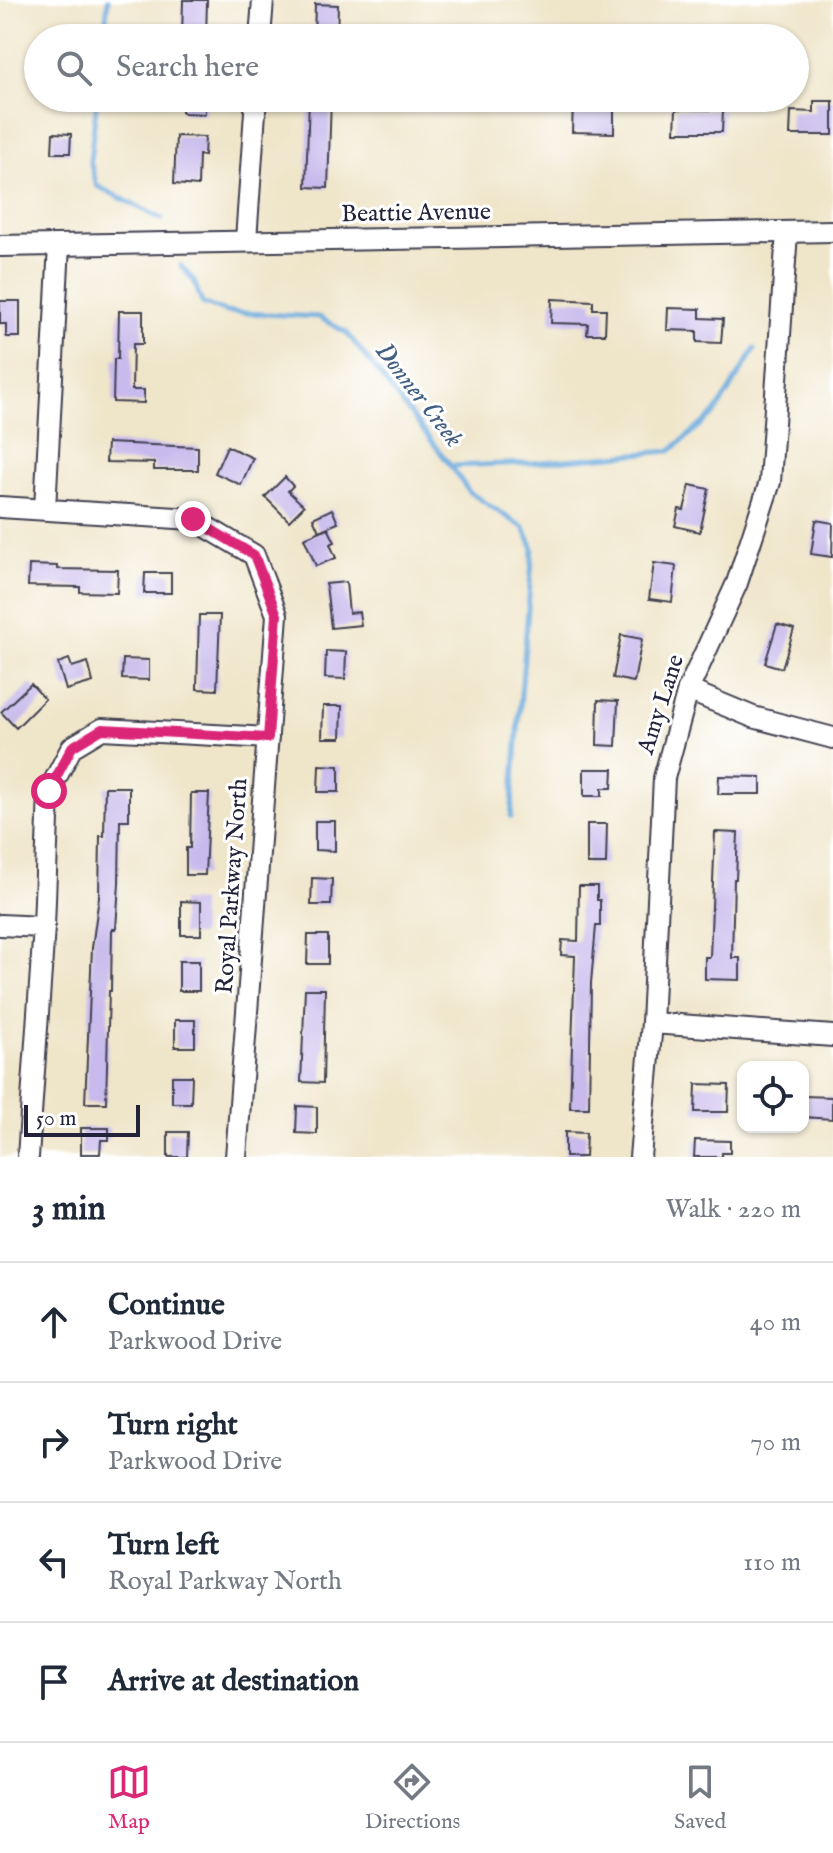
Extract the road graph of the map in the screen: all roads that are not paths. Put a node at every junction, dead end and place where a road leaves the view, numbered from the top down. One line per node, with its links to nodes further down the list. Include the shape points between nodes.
1 (263, 0): 2 (street)
2 (261, 24)
3 (255, 112): 6 (street)
4 (833, 231): 5 (street, Beattie Avenue)
5 (787, 232): 6 (street, Beattie Avenue); 11 (street, Amy Lane, via 770,482 737,583)
6 (246, 240): 7 (street, Beattie Avenue)
7 (59, 245): 8 (street, Beattie Avenue); 10 (street)
8 (0, 246)
9 (0, 507): 10 (street, Royal Parkway North)
10 (45, 509): 12 (street, Royal Parkway North, via 193,519 254,555 277,615)
11 (688, 690): 13 (street, via 753,717); 16 (street, Amy Lane, via 664,778)
12 (268, 738): 15 (street, via 102,729 72,747 49,791); 19 (street, Royal Parkway North)
13 (833, 738)
14 (0, 925): 15 (street)
15 (44, 927): 18 (street)
16 (652, 1023): 17 (street); 20 (street, Amy Lane)
17 (833, 1036)
18 (28, 1157)
19 (236, 1157)
20 (640, 1157)

